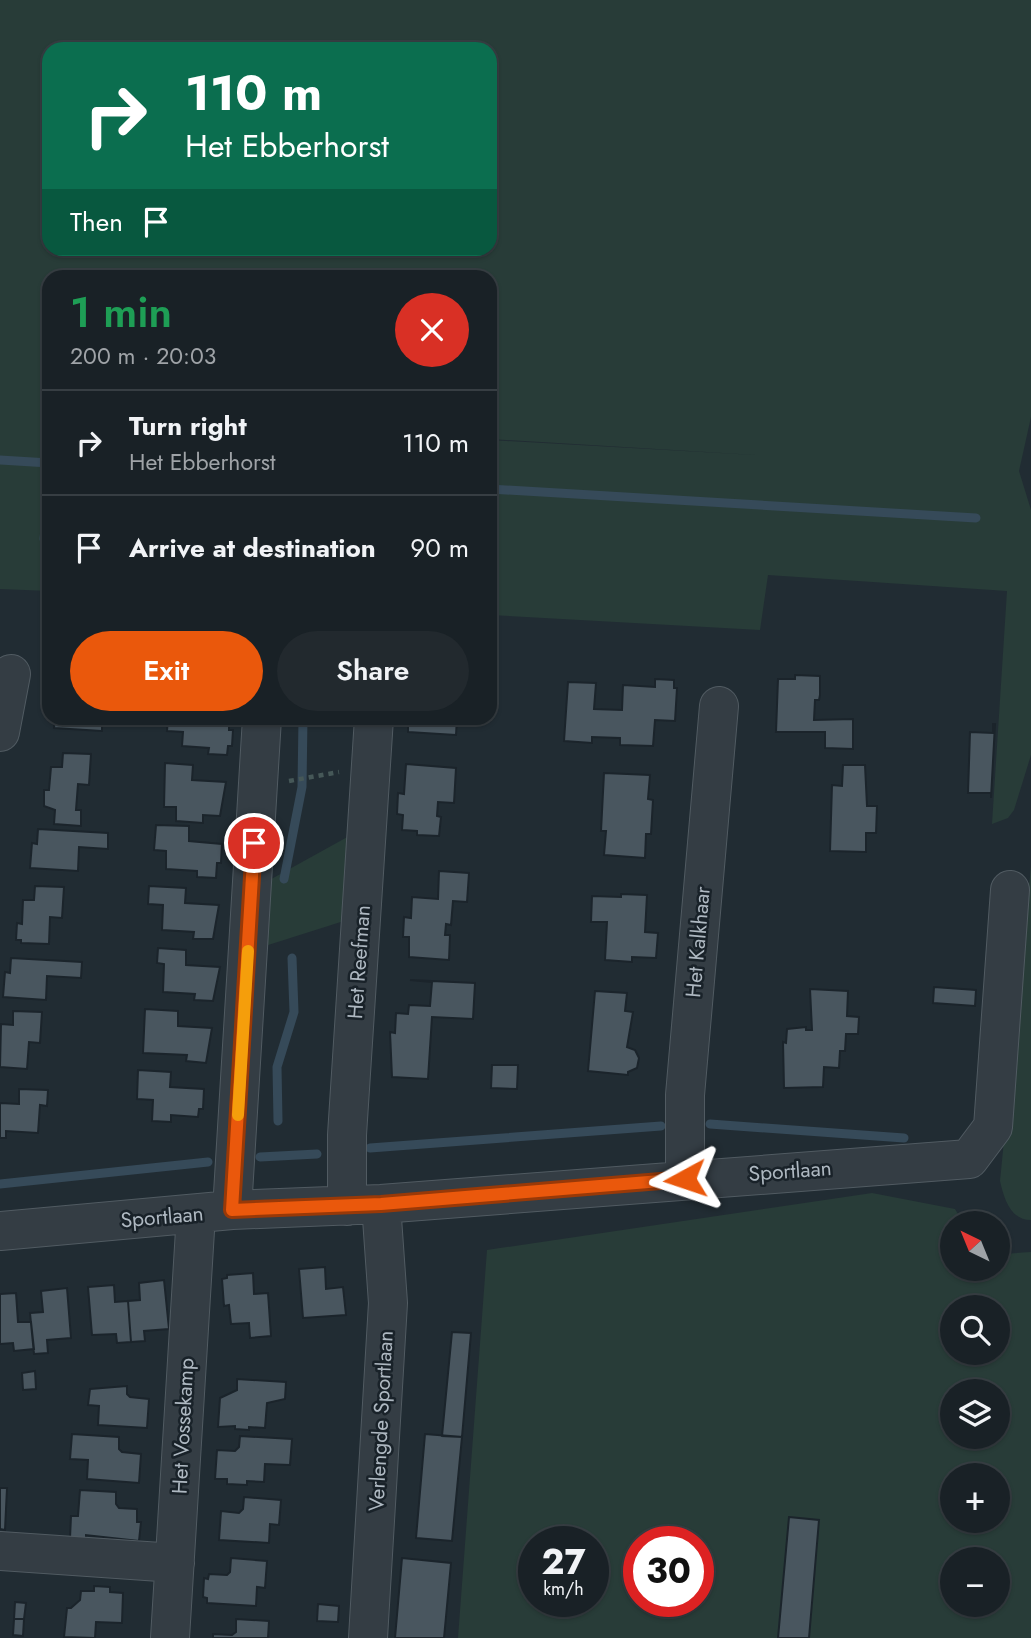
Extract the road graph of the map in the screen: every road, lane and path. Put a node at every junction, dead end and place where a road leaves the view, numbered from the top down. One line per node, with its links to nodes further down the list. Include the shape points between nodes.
1 (11, 674): 5 (street)
2 (719, 706): 9 (street, Het Kalkhaar, via 685,1095)
3 (261, 725): 11 (street, Het Vossekamp)
4 (374, 725): 10 (street, Het Reefman, via 347,1135)
5 (0, 732)
6 (316, 775): 7 (path)
7 (289, 781)
8 (1010, 890): 9 (street, Sportlaan, via 993,1127 969,1158)
9 (685, 1179): 10 (street, Sportlaan)
10 (364, 1205): 11 (street, Sportlaan); 16 (street, Verlengde Sportlaan, via 388,1303)
11 (214, 1212): 12 (street, Sportlaan); 14 (street, Het Vossekamp)
12 (0, 1231)
13 (0, 1551): 14 (street)
14 (175, 1563): 15 (street, Het Vossekamp)
15 (170, 1638)
16 (368, 1638)

